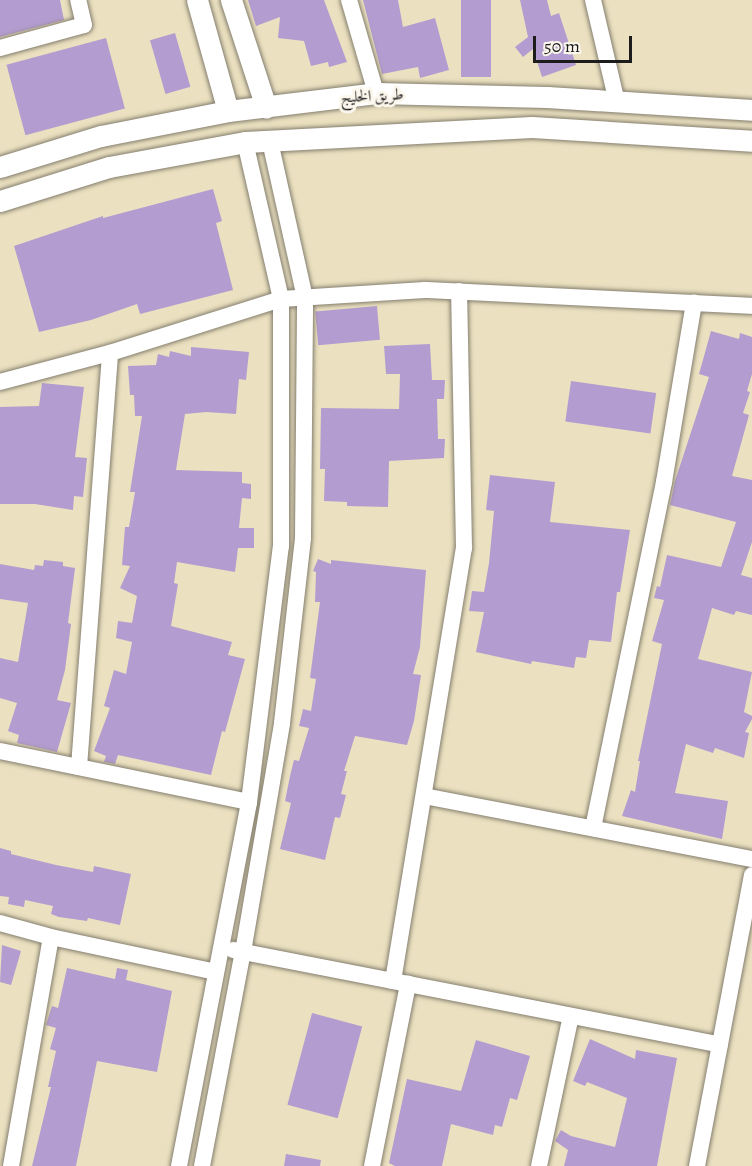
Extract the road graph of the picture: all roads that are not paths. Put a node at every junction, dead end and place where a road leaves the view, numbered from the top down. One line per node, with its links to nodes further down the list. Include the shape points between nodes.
1 (78, 0): 6 (street, via 84,25)
2 (197, 0): 11 (main road)
3 (231, 0): 9 (main road)
4 (350, 0): 7 (street)
5 (593, 0): 8 (street)
6 (0, 48)
7 (376, 93): 8 (main road, طريق الخليج); 9 (main road, طريق الخليج)
8 (617, 102): 10 (main road, طريق الخليج)
9 (266, 108): 11 (main road, طريق الخليج)
10 (752, 110)
11 (228, 111): 15 (main road, طريق الخليج, via 101,136)
12 (270, 141): 13 (main road, via 532,128); 14 (main road); 18 (street)
13 (752, 141)
14 (245, 142): 16 (main road, via 109,166); 19 (street)
15 (0, 167)
16 (0, 201)
17 (459, 291): 18 (street); 20 (street); 26 (street, via 464,548)
18 (305, 298): 19 (street); 35 (street, via 303,538 282,723)
19 (281, 299): 22 (street); 27 (street, via 281,546)
20 (694, 302): 21 (street); 28 (street, via 664,482)
21 (752, 306)
22 (110, 353): 23 (street); 25 (street)
23 (0, 382)
24 (0, 751): 25 (street)
25 (80, 767): 27 (street)
26 (424, 796): 28 (street); 37 (street)
27 (249, 802): 34 (street)
28 (592, 828): 29 (street)
29 (752, 859)
30 (752, 875): 31 (street)
31 (748, 915): 39 (street)
32 (0, 923): 33 (street)
33 (51, 937): 36 (street); 40 (street)
34 (220, 947): 35 (street); 36 (street)
35 (243, 952): 37 (street); 42 (street)
36 (215, 972): 41 (street)
37 (401, 982): 38 (street); 43 (street)
38 (571, 1016): 39 (street); 44 (street)
39 (720, 1045): 45 (street)
40 (11, 1166)
41 (179, 1166)
42 (202, 1166)
43 (372, 1166)
44 (539, 1166)
45 (697, 1166)

